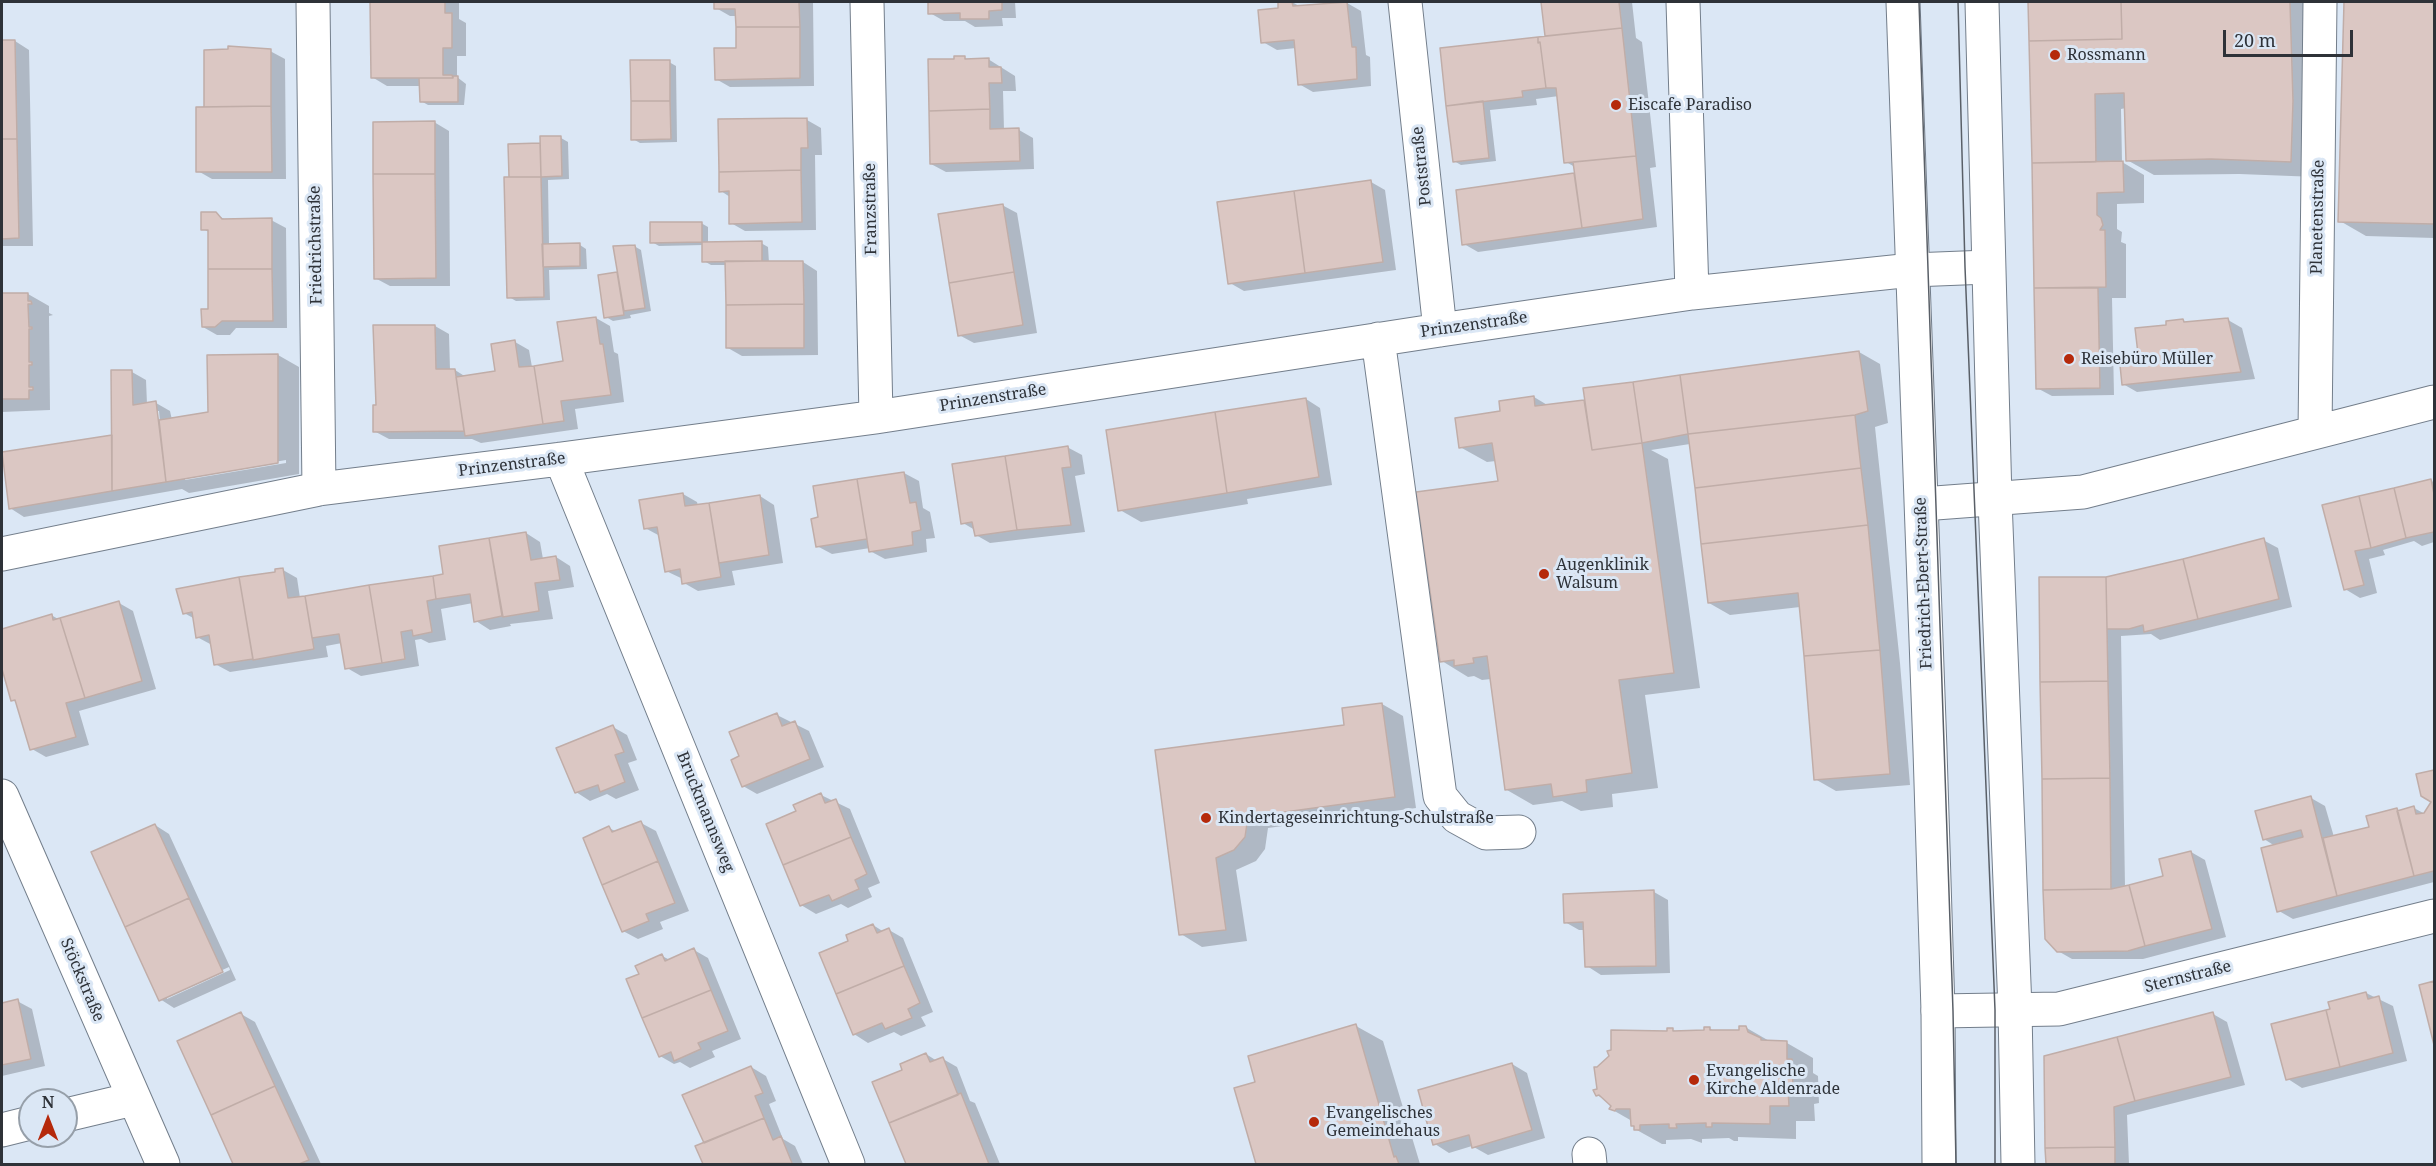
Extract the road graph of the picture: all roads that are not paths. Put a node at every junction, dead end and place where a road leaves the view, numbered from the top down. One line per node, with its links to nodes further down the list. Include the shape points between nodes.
1 (313, 2): 17 (street, Friedrichstraße)
2 (867, 2): 14 (street, Franzstraße)
3 (1405, 2): 11 (street, Poststraße)
4 (1683, 2): 10 (street)
5 (1903, 2): 9 (street, Friedrich-Ebert-Straße)
6 (1982, 2): 8 (street)
7 (2320, 2): 15 (street, Planetenstraße)
8 (1988, 267): 9 (street, Prinzenstraße); 18 (street)
9 (1912, 270): 10 (street, Prinzenstraße); 19 (street, Friedrich-Ebert-Straße)
10 (1692, 293): 11 (street, Prinzenstraße)
11 (1440, 330): 12 (street, Prinzenstraße)
12 (1378, 339): 14 (street, Prinzenstraße); 22 (street, via 1440,796 1457,817 1486,833)
13 (2434, 402): 15 (street)
14 (876, 417): 16 (street, Prinzenstraße)
15 (2315, 432): 18 (street, via 2083,492)
16 (561, 459): 17 (street, Prinzenstraße); 31 (street, Bruckmannsweg)
17 (319, 489): 20 (street, Prinzenstraße)
18 (1995, 500): 19 (street); 24 (street)
19 (1922, 504): 25 (street, Friedrich-Ebert-Straße)
20 (2, 554)
21 (2, 796): 26 (street, Stöckstraße)
22 (1519, 832)
23 (2434, 916): 24 (street, Sternstraße, via 2059,1009)
24 (2015, 1009): 25 (street, Sternstraße); 33 (street)
25 (1938, 1011): 32 (street, Friedrich-Ebert-Straße)
26 (133, 1099): 27 (street); 30 (street, Stöckstraße)
27 (78, 1112)
28 (18, 1126): 29 (street)
29 (2, 1130)
30 (163, 1164)
31 (848, 1164)
32 (1939, 1164)
33 (2018, 1164)

